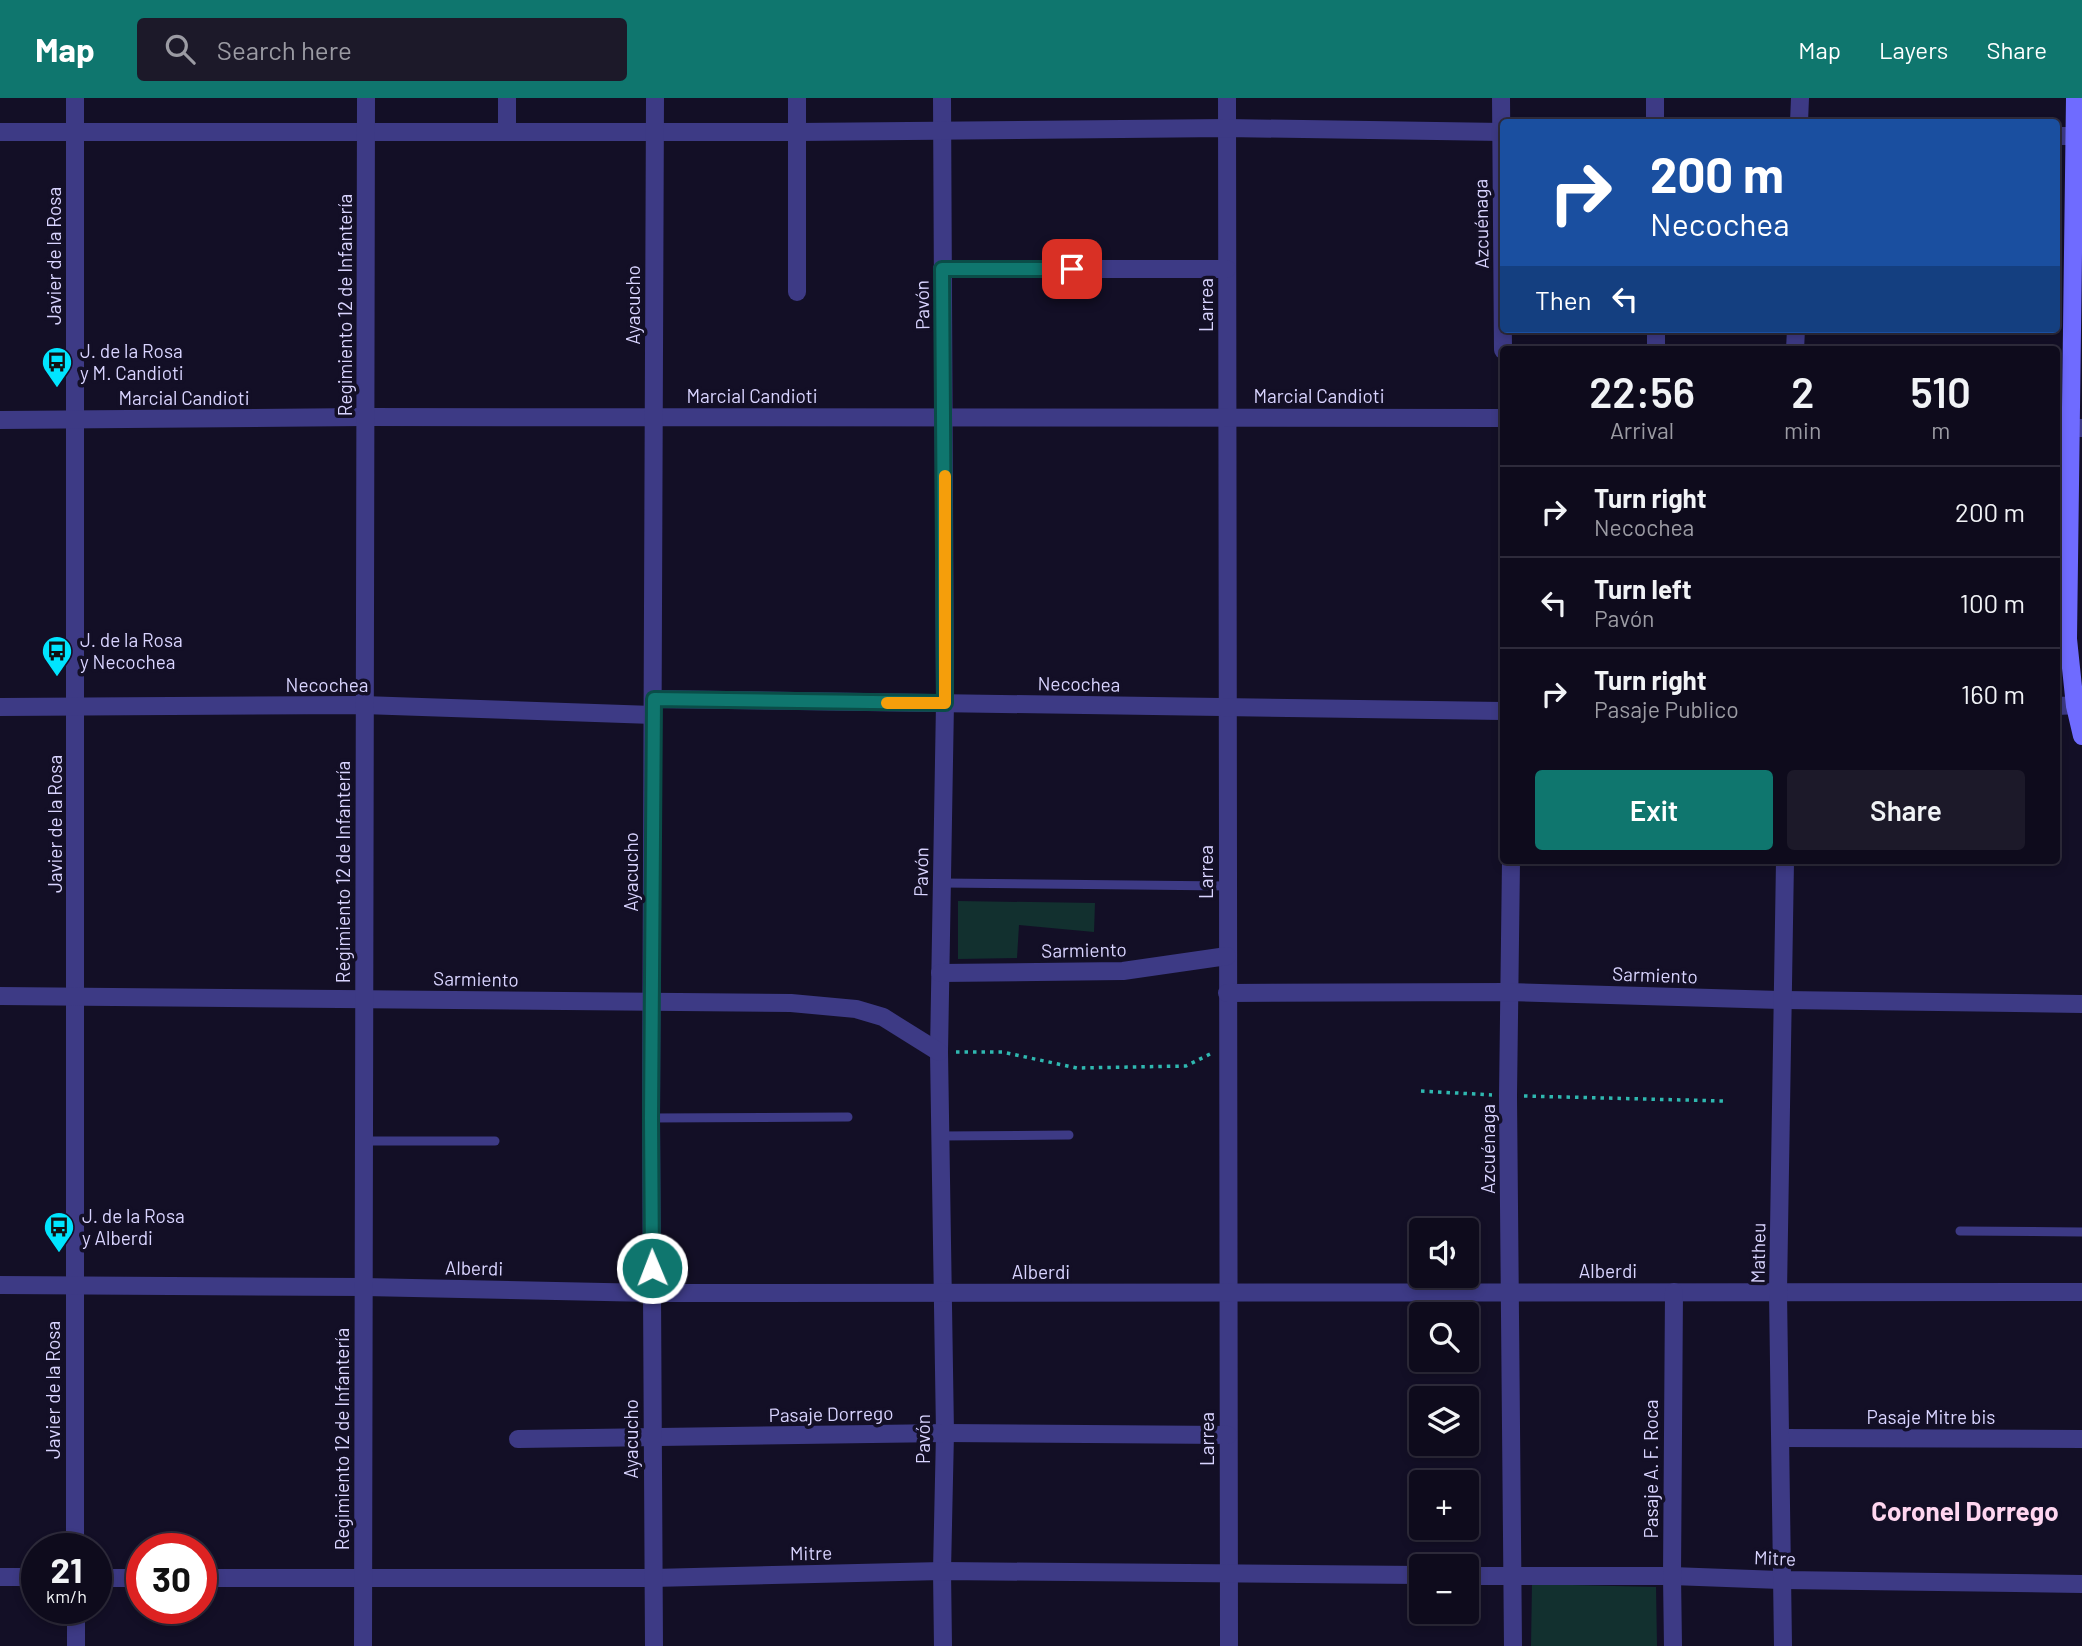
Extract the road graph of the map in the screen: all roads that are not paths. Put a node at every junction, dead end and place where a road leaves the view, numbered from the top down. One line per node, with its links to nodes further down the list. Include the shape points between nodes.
1 (75, 98): 16 (street, Javier de la Rosa)
2 (366, 98): 17 (street, Regimiento 12 de Infantería)
3 (507, 98): 18 (street)
4 (655, 98): 21 (street, Ayacucho)
5 (797, 98): 22 (street)
6 (942, 98): 19 (street, Pavón)
7 (1227, 98): 15 (street, Larrea)
8 (1501, 98): 12 (street, Azcuénaga)
9 (1655, 98): 13 (street)
10 (1800, 98): 14 (street)
11 (2075, 98): 24 (main road)
12 (1502, 119)
13 (1655, 119)
14 (1799, 119)
15 (1227, 128): 19 (street); 23 (street); 26 (street, Larrea)
16 (75, 131): 17 (street); 20 (street); 33 (street, Javier de la Rosa)
17 (366, 131): 18 (street); 29 (street, Regimiento 12 de Infantería)
18 (507, 131): 21 (street)
19 (942, 131): 22 (street); 25 (street, Pavón)
20 (0, 132)
21 (655, 132): 22 (street); 31 (street, Ayacucho)
22 (798, 132): 27 (street)
23 (1500, 132)
24 (2071, 136): 35 (main road)
25 (942, 269): 26 (street); 30 (street, Pavón)
26 (1227, 269): 28 (street, Larrea)
27 (797, 292)
28 (1226, 416): 30 (street, Marcial Candioti); 32 (street, Marcial Candioti); 43 (street, Larrea)
29 (365, 417): 31 (street, Marcial Candioti); 33 (street, Marcial Candioti); 37 (street, Regimiento 12 de Infantería)
30 (945, 417): 31 (street, Marcial Candioti); 36 (street, Pavón)
31 (653, 418): 42 (street, Ayacucho)
32 (1500, 418)
33 (74, 419): 34 (street, Marcial Candioti); 41 (street, Javier de la Rosa)
34 (0, 420)
35 (2070, 428): 39 (main road, via 2068,639)
36 (945, 703): 42 (street, Necochea); 43 (street, Necochea); 48 (street, Pavón)
37 (363, 705): 41 (street, Necochea); 42 (street, Necochea); 56 (street, Regimiento 12 de Infantería)
38 (2060, 706): 39 (street)
39 (2079, 706): 45 (main road)
40 (0, 707): 41 (street, Necochea)
41 (75, 707): 55 (street, Javier de la Rosa)
42 (654, 707): 58 (street, Ayacucho)
43 (1227, 707): 44 (street, Necochea); 49 (street, Larrea)
44 (1500, 711)
45 (2082, 736)
46 (1511, 864): 52 (street, Azcuénaga)
47 (1786, 864): 57 (street, Matheu)
48 (942, 883): 49 (lane); 51 (street, Pavón)
49 (1227, 886): 50 (street, Larrea)
50 (1227, 956): 51 (street, Sarmiento, via 1123,971); 53 (street, Larrea)
51 (940, 973): 60 (street, Pavón)
52 (1508, 992): 53 (street, Sarmiento); 57 (street, Sarmiento); 72 (street, Azcuénaga)
53 (1227, 993): 78 (street, Larrea)
54 (0, 996): 55 (street, Sarmiento)
55 (76, 996): 56 (street, Sarmiento); 70 (street, Javier de la Rosa)
56 (364, 998): 58 (street, Sarmiento); 65 (street, Regimiento 12 de Infantería)
57 (1784, 1000): 59 (street, Sarmiento); 74 (street, Matheu)
58 (651, 1003): 60 (street, Sarmiento, via 791,1003 856,1009 883,1017); 62 (street, Ayacucho)
59 (2082, 1004)
60 (939, 1052): 64 (street, Pavón)
61 (848, 1117): 62 (lane)
62 (651, 1118): 76 (street, Ayacucho)
63 (1069, 1135): 64 (lane)
64 (940, 1136): 77 (street, Pavón)
65 (365, 1141): 66 (lane); 71 (street, Regimiento 12 de Infantería)
66 (495, 1141)
67 (1960, 1231): 68 (lane)
68 (2082, 1232)
69 (0, 1285): 70 (street, Alberdi)
70 (74, 1286): 71 (street, Alberdi); 85 (street, Javier de la Rosa)
71 (364, 1287): 76 (street, Alberdi); 95 (street, Regimiento 12 de Infantería)
72 (1509, 1292): 73 (street, Alberdi); 78 (street, Alberdi); 90 (street, Azcuénaga)
73 (1674, 1292): 74 (street, Alberdi); 91 (street, Pasaje A. F. Roca)
74 (1778, 1292): 75 (street, Alberdi); 82 (street, Matheu)
75 (2082, 1292)
76 (652, 1293): 77 (street, Alberdi); 81 (street, Ayacucho)
77 (943, 1293): 78 (street, Alberdi); 79 (street, Pavón)
78 (1228, 1293): 80 (street, Larrea)
79 (945, 1433): 80 (street, Pasaje Dorrego); 81 (street, Pasaje Dorrego); 86 (street, Pavón)
80 (1228, 1435): 87 (street, Larrea)
81 (652, 1438): 83 (street, Pasaje Dorrego); 96 (street, Ayacucho)
82 (1780, 1438): 84 (street, Pasaje Mitre bis); 97 (street, Matheu)
83 (518, 1439)
84 (2082, 1439)
85 (75, 1533)
86 (942, 1571): 87 (street, Mitre); 96 (street, Mitre); 103 (street, Pavón)
87 (1229, 1573): 88 (street, Mitre); 104 (street, Larrea)
88 (1409, 1575)
89 (1479, 1576): 90 (street, Mitre)
90 (1513, 1576): 91 (street, Mitre); 105 (street, Azcuénaga)
91 (1672, 1576): 97 (street, Mitre); 106 (street, Pasaje A. F. Roca)
92 (0, 1577): 93 (street)
93 (21, 1577)
94 (217, 1577): 95 (street, Mitre)
95 (363, 1577): 96 (street, Mitre); 101 (street, Regimiento 12 de Infantería)
96 (653, 1578): 102 (street, Ayacucho)
97 (1783, 1580): 98 (street, Mitre); 107 (street, Matheu)
98 (2082, 1584)
99 (76, 1624): 100 (street)
100 (76, 1646)
101 (363, 1646)
102 (654, 1646)
103 (943, 1646)
104 (1229, 1646)
105 (1513, 1646)
106 (1673, 1646)
107 (1783, 1646)

